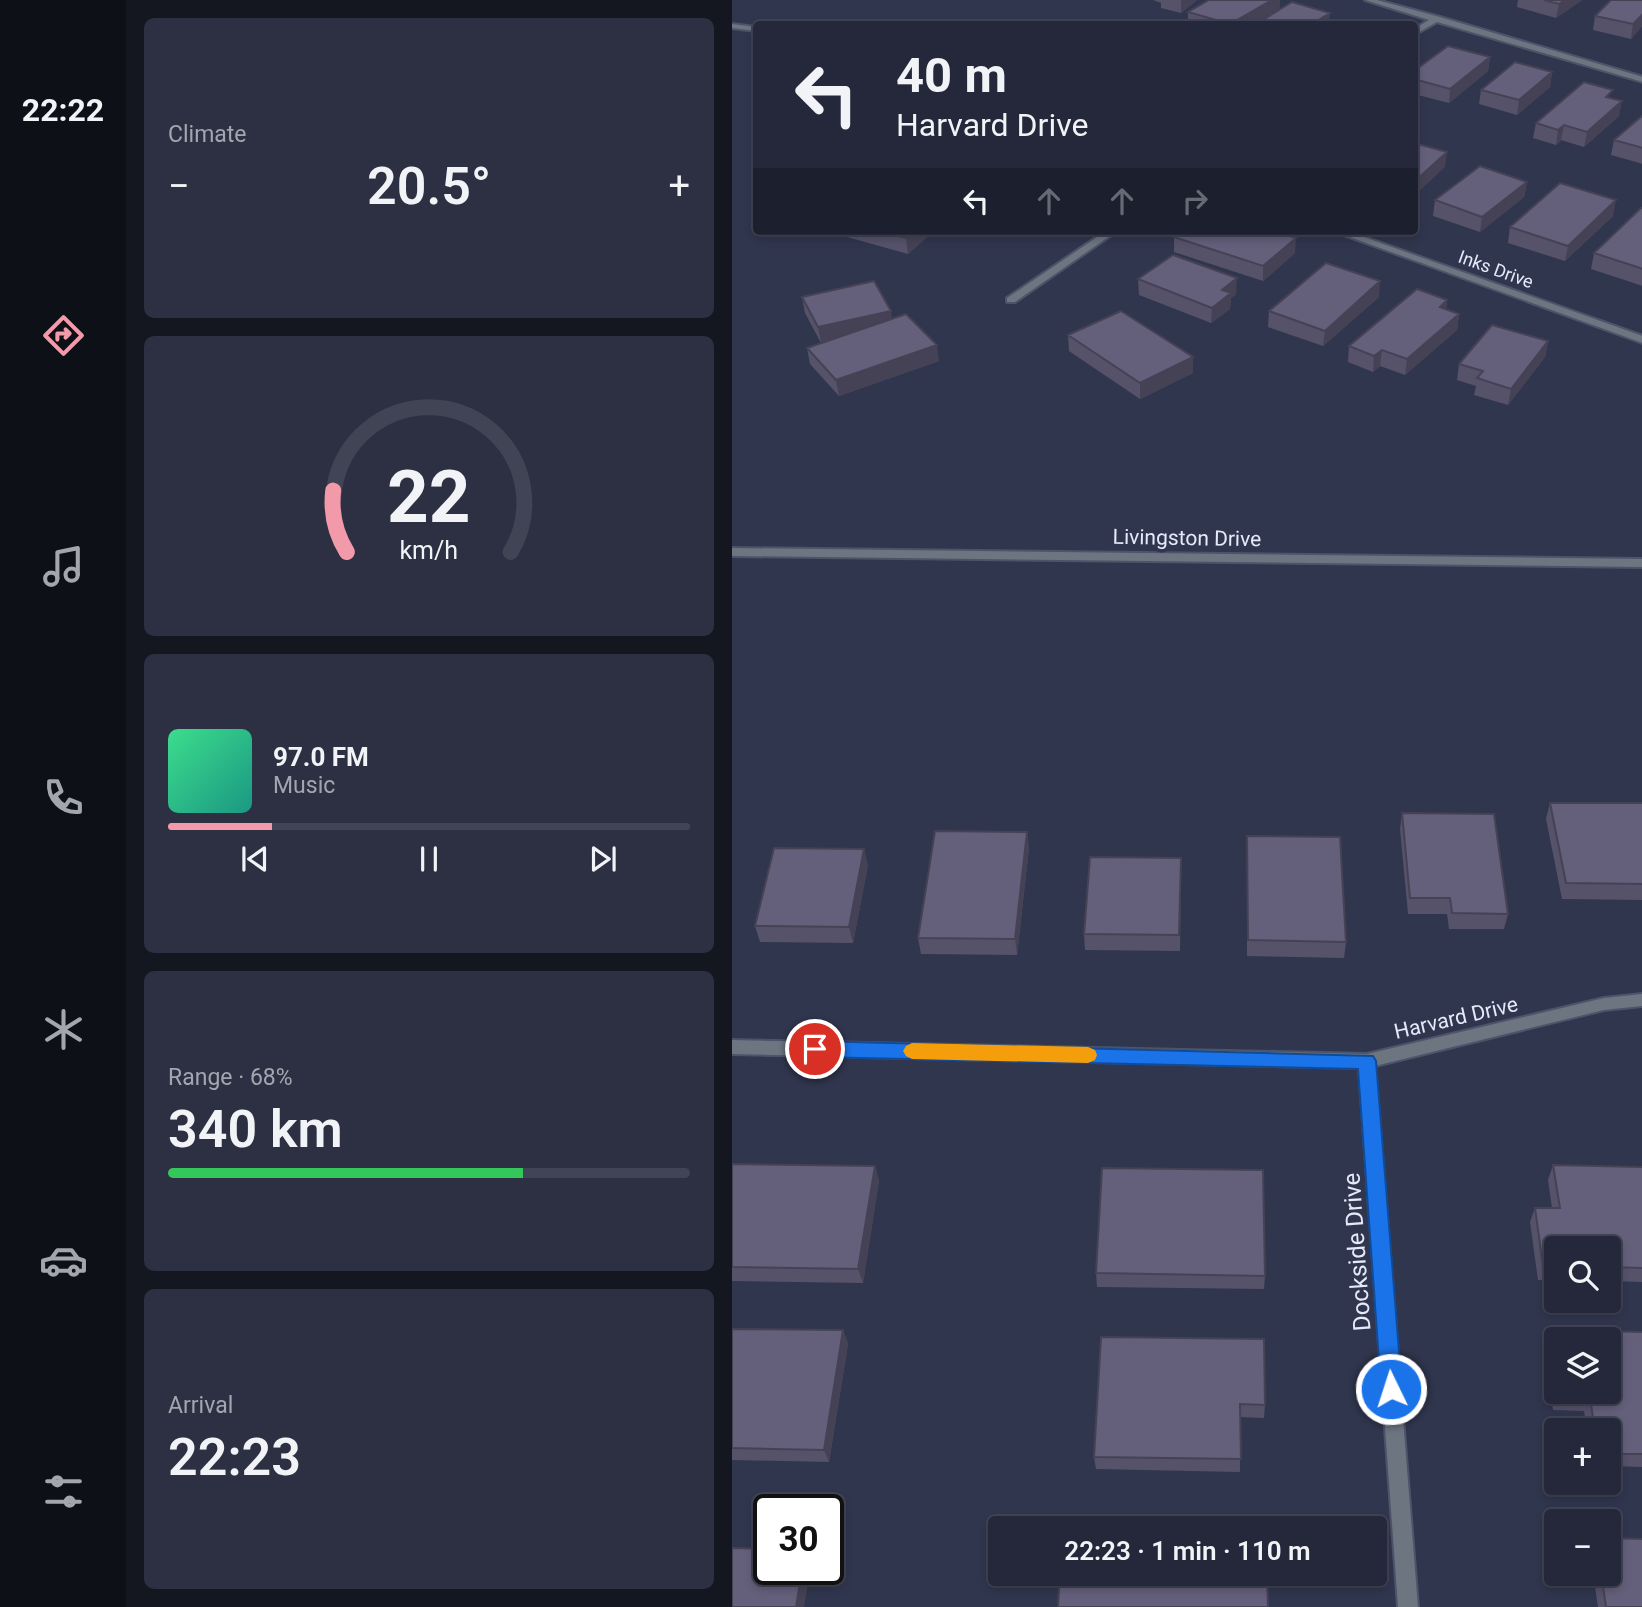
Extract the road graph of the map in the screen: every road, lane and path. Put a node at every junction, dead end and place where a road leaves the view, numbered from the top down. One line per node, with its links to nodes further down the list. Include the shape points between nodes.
1 (1369, 0): 2 (street)
2 (1437, 19): 5 (street); 6 (street)
3 (732, 26): 4 (street)
4 (753, 29)
5 (1418, 31)
6 (1643, 80)
7 (1106, 235): 9 (street)
8 (1349, 235): 10 (street, Inks Drive)
9 (1010, 300)
10 (1643, 340)
11 (732, 552): 12 (street, Livingston Drive)
12 (1643, 563)
13 (1643, 1000): 15 (street, Harvard Drive, via 1604,1004)
14 (732, 1047): 15 (street, Harvard Drive)
15 (1367, 1061): 16 (street, Dockside Drive)
16 (1408, 1607)

